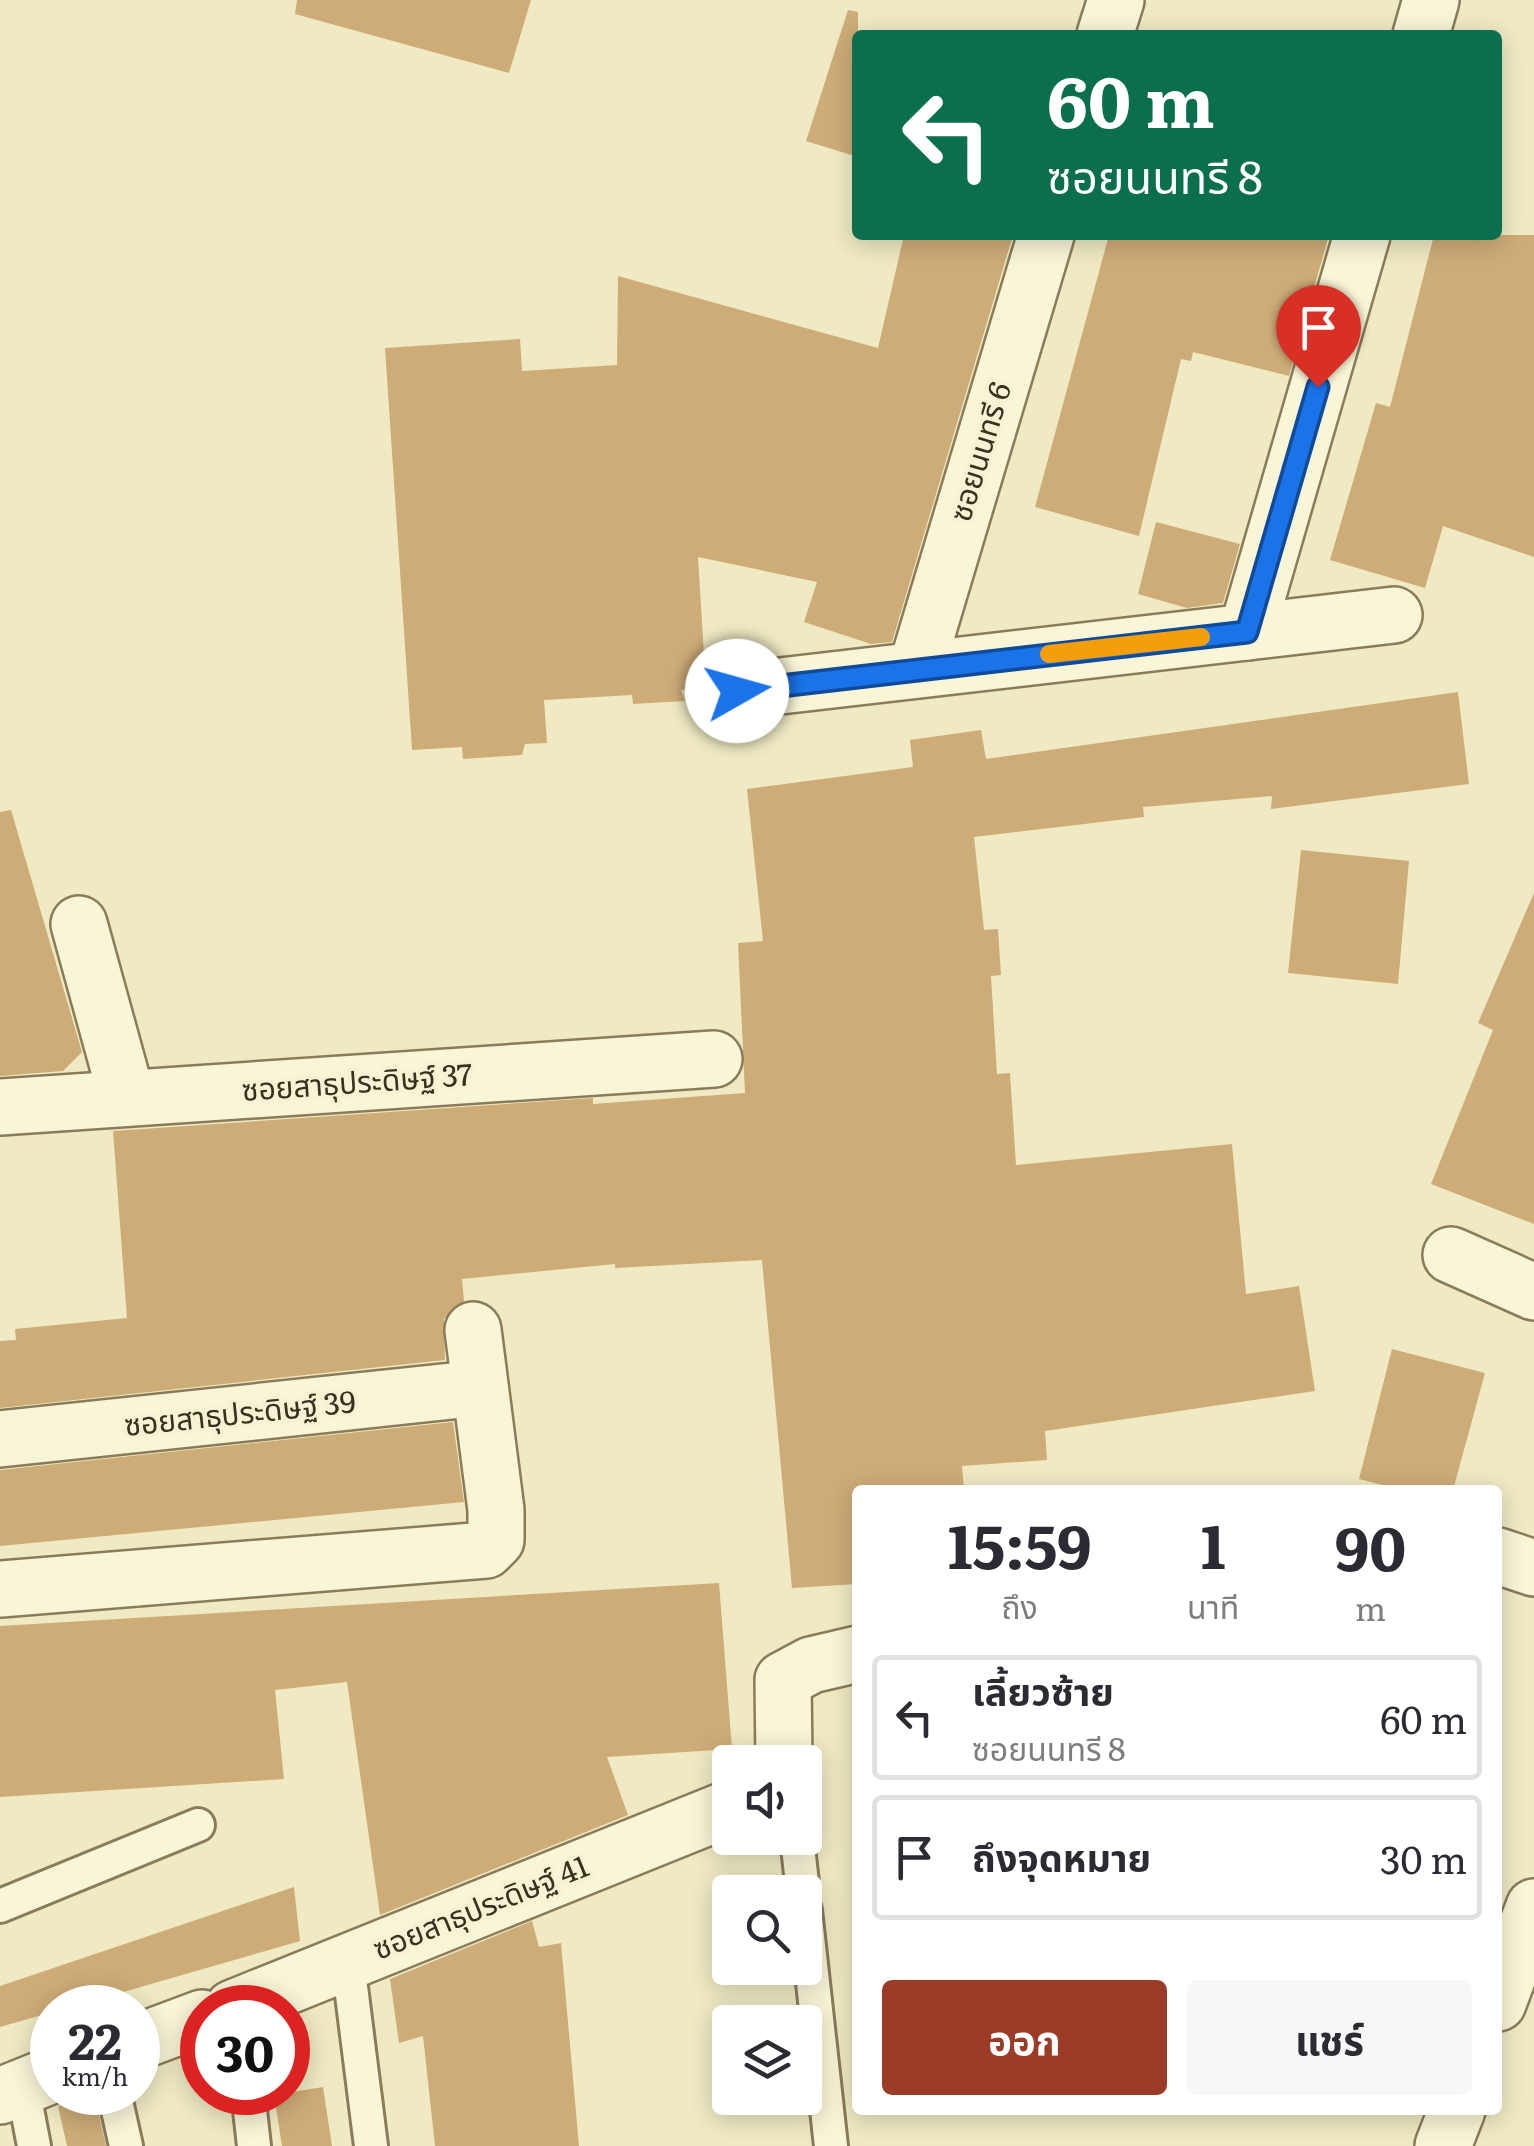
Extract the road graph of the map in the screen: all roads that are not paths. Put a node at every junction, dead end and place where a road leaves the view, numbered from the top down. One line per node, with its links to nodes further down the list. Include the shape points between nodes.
1 (1116, 0): 3 (street)
2 (1431, 0): 4 (street)
3 (1107, 30)
4 (1422, 30)
5 (1045, 240): 9 (street, ซอยนนทรี 6)
6 (1361, 240): 8 (street)
7 (1394, 615): 8 (street)
8 (1247, 632): 9 (street)
9 (916, 670): 10 (street)
10 (737, 691)
11 (79, 924): 13 (street)
12 (714, 1059): 13 (street, ซอยสาธุประดิษฐ์ 37)
13 (127, 1098): 14 (street, ซอยสาธุประดิษฐ์ 37)
14 (0, 1107)
15 (1451, 1256): 16 (street)
16 (1534, 1292)
17 (473, 1330): 18 (street)
18 (480, 1388): 19 (street, ซอยสาธุประดิษฐ์ 39); 22 (street, via 496,1510 496,1540 486,1550)
19 (0, 1439)
20 (1502, 1557): 21 (street)
21 (1534, 1568)
22 (0, 1589)
23 (852, 1655): 24 (street, via 783,1680)
24 (784, 1745)
25 (712, 1815): 29 (street, ซอยสาธุประดิษฐ์ 41)
26 (198, 1825): 27 (lane)
27 (0, 1906)
28 (1534, 1907): 32 (street)
29 (348, 1962): 30 (street, ซอยสาธุประดิษฐ์ 41); 40 (lane)
30 (290, 1985)
31 (813, 1985): 41 (lane)
32 (1502, 1992)
33 (25, 2086): 37 (lane)
34 (119, 2115): 38 (lane)
35 (251, 2115): 39 (lane)
36 (1454, 2115): 42 (street)
37 (34, 2146)
38 (126, 2146)
39 (254, 2146)
40 (370, 2146)
41 (831, 2146)
42 (1443, 2146)

